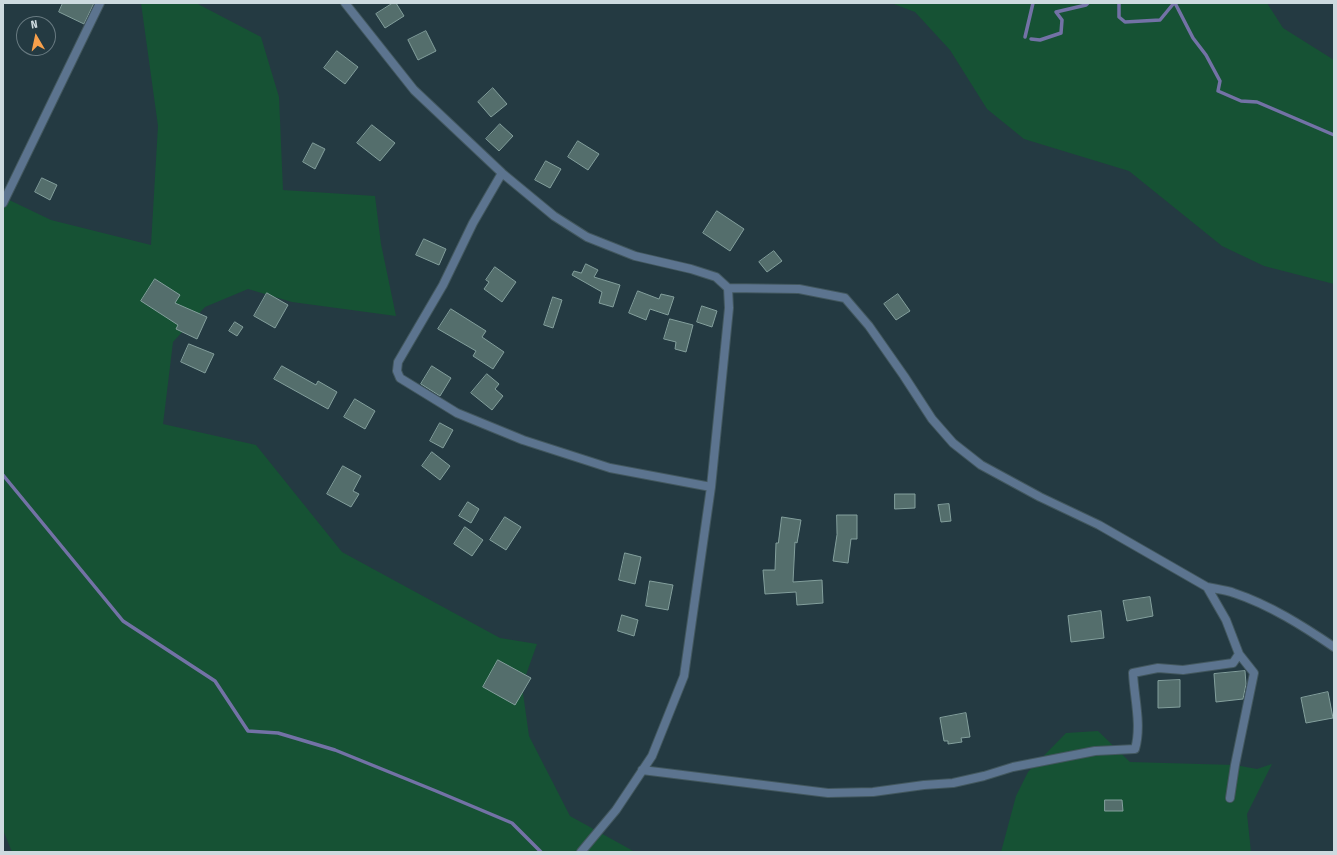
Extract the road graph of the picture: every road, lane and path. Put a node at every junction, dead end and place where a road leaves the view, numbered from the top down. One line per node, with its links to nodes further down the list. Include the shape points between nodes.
1 (100, 3): 4 (street)
2 (345, 3): 3 (street, via 414,90)
3 (502, 173): 5 (street, via 554,216 587,237 635,256 716,277); 6 (street, via 473,223 443,285 398,362 397,371 400,378 457,413 523,440 610,468)
4 (3, 204)
5 (728, 288): 6 (street); 7 (street, via 799,289 845,298 869,326 932,419 953,443 981,465 1099,525)
6 (711, 487): 10 (street, via 684,676 652,756)
7 (1207, 587): 8 (street, via 1234,593 1261,604); 9 (street, via 1226,620)
8 (1334, 647)
9 (1238, 654): 10 (street, via 1233,663 1183,670 1158,668 1133,672 1137,727 1135,749 1095,752 1014,767 953,782 874,792 828,793); 11 (street, via 1254,673)
10 (642, 770): 12 (street, via 616,810)
11 (1230, 798)
12 (581, 852)

